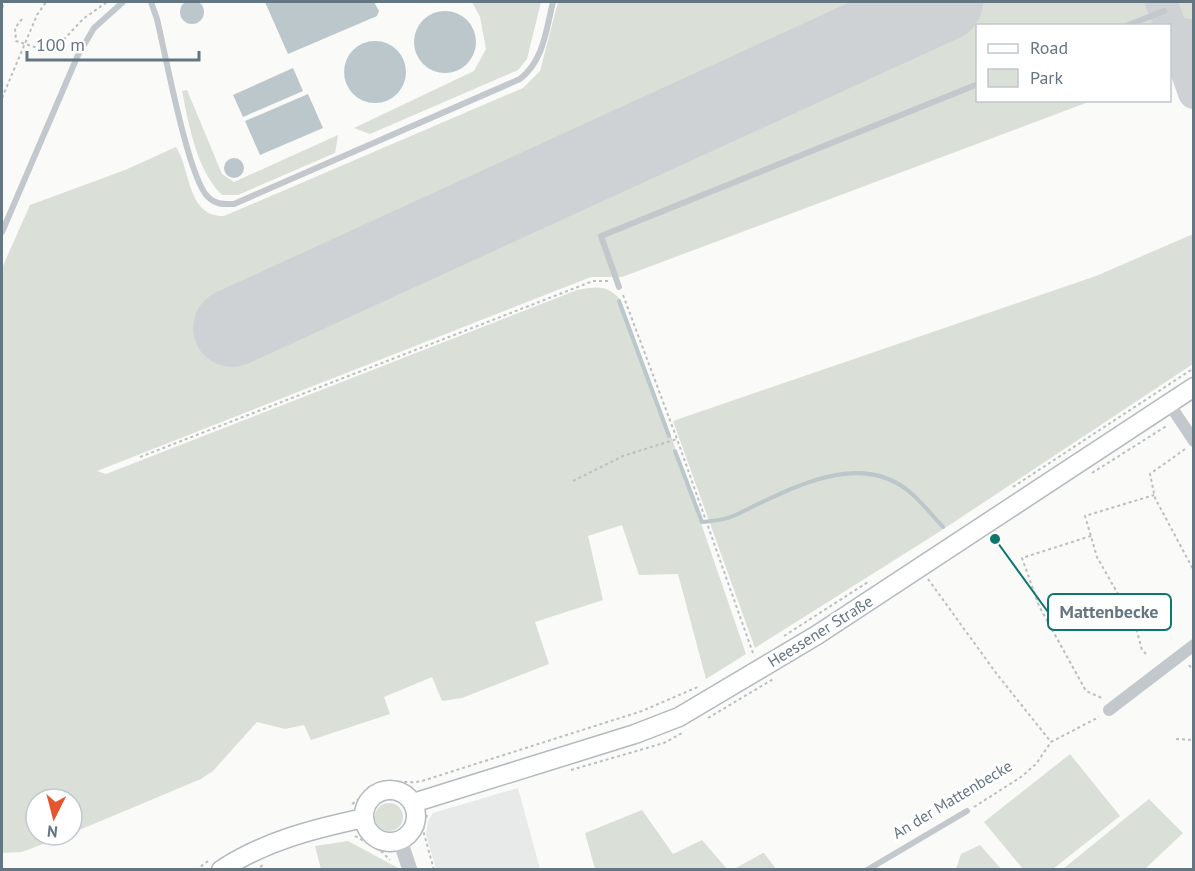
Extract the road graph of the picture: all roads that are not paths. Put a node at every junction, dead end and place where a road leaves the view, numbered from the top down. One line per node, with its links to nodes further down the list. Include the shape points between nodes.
1 (123, 2): 7 (lane, via 94,28 78,55)
2 (151, 2): 3 (lane, via 191,158 207,197 218,204 234,204 520,79 539,58)
3 (553, 2)
4 (1164, 10): 5 (lane)
5 (1131, 24)
6 (976, 85): 8 (lane, via 600,236)
7 (2, 232)
8 (619, 287)
9 (1194, 387): 10 (main road, Heessener Straße)
10 (1168, 402): 11 (street); 14 (main road, Heessener Straße, via 919,567 757,662 679,717)
11 (1194, 443)
12 (1194, 645): 13 (street)
13 (1113, 707)
14 (421, 806): 16 (main road, via 399,791 382,790 368,801); 17 (main road, via 413,828)
15 (967, 811): 20 (lane, An der Mattenbecke)
16 (364, 818): 17 (main road, via 376,838); 18 (main road, via 291,836)
17 (400, 840): 19 (street)
18 (216, 864)
19 (410, 870)
20 (867, 870)

